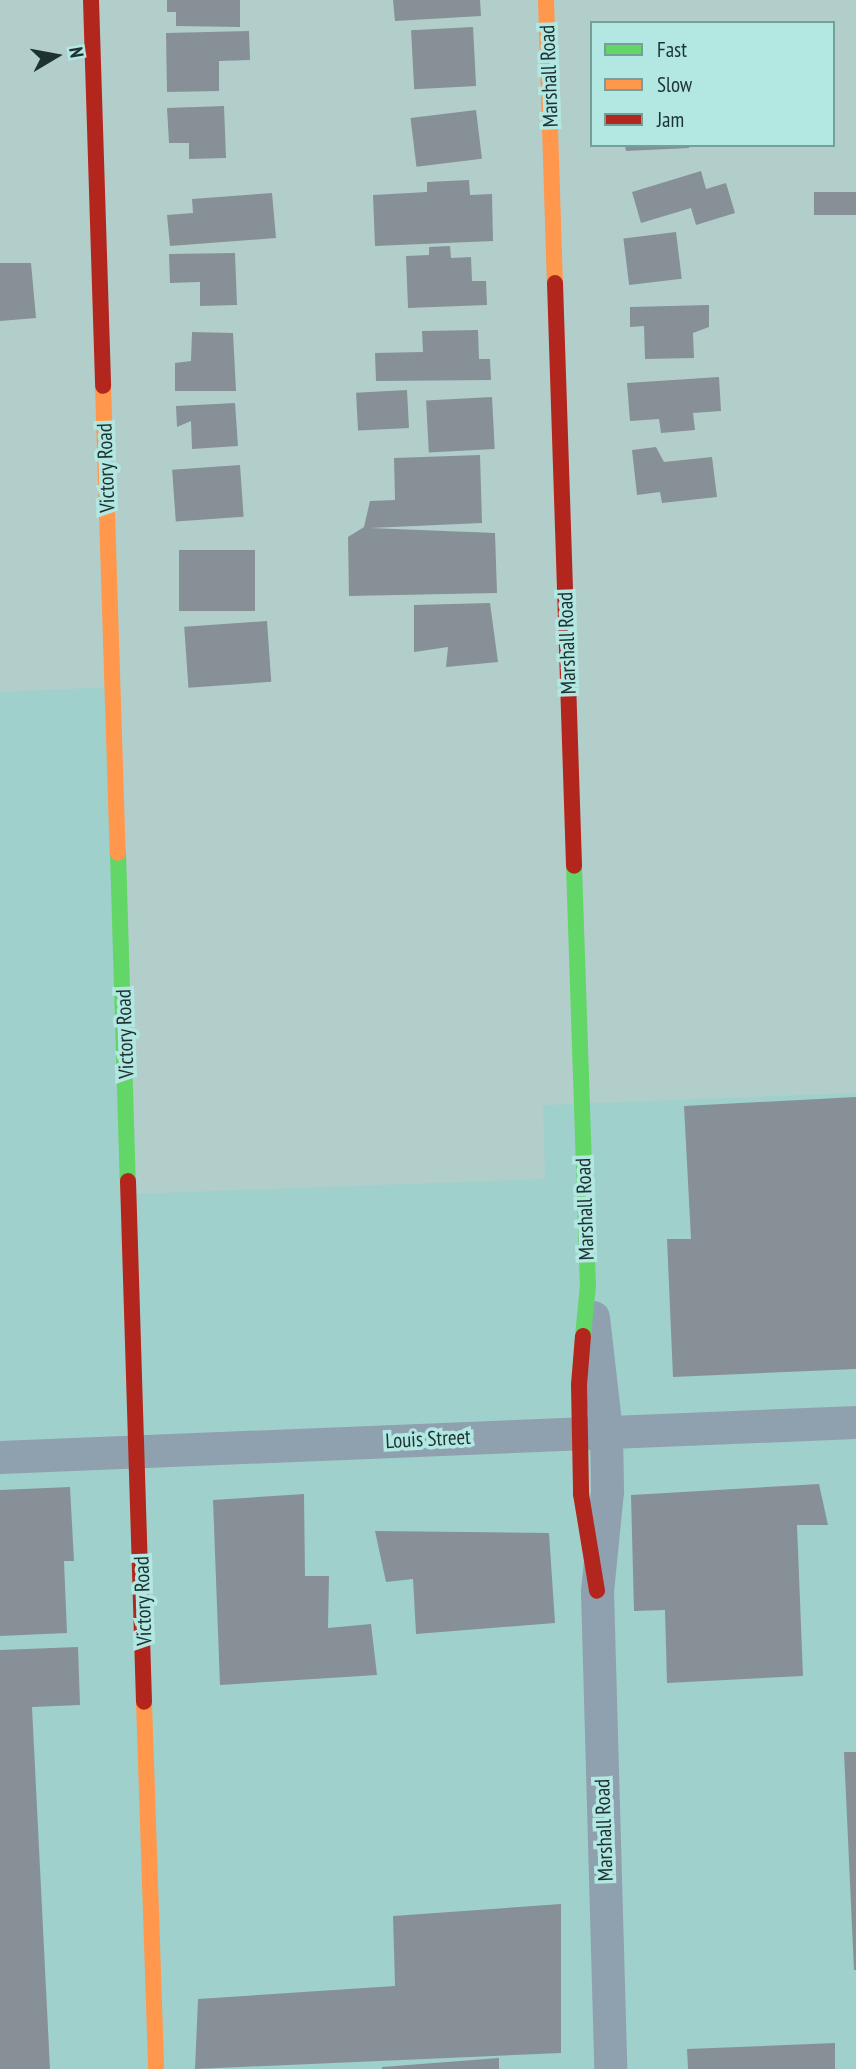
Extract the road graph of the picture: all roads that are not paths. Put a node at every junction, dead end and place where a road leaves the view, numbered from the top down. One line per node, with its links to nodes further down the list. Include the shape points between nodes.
1 (91, 0): 6 (street, Victory Road)
2 (546, 0): 3 (street, Marshall Road)
3 (588, 1285): 5 (street, Marshall Road, via 604,1383)
4 (856, 1422): 5 (street, Louis Street)
5 (593, 1432): 6 (street, Louis Street); 9 (street, Marshall Road, via 607,1491 597,1591)
6 (138, 1451): 7 (street, Louis Street); 8 (street, Victory Road)
7 (0, 1457)
8 (156, 2069)
9 (610, 2069)

